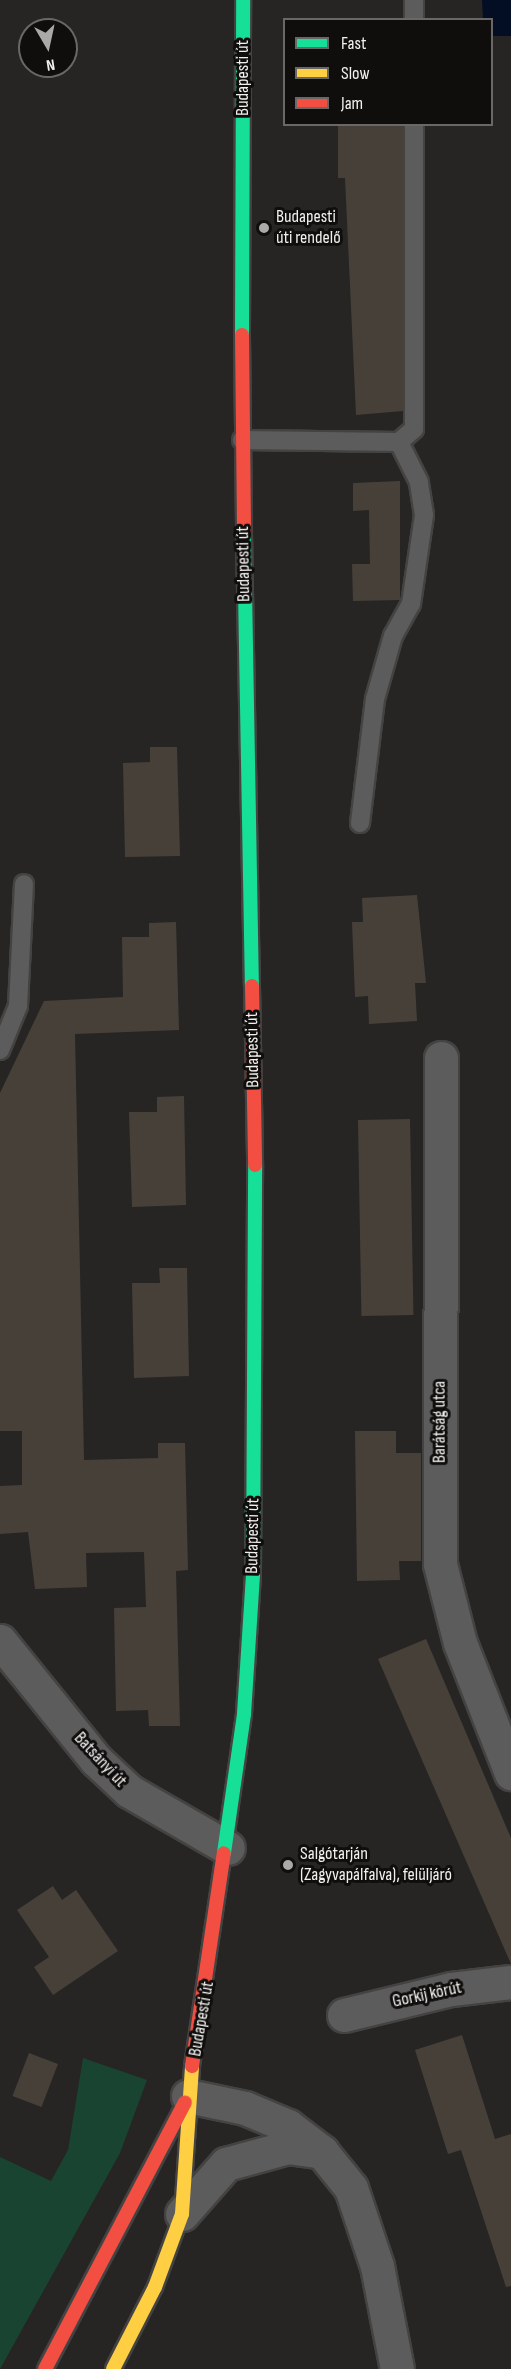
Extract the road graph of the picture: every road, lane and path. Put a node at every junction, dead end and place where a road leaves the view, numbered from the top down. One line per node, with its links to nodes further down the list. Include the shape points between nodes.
1 (243, 0): 5 (main road, Budapesti út)
2 (414, 0): 3 (lane)
3 (414, 18)
4 (414, 126): 6 (lane, via 414,429)
5 (242, 440): 6 (lane); 13 (main road, Budapesti út, via 256,1377 252,1586 244,1714)
6 (399, 442): 7 (lane, via 419,482 424,515 411,604 393,636 375,699)
7 (360, 823)
8 (24, 884): 9 (lane, via 18,1006)
9 (0, 1050)
10 (441, 1059): 12 (street, Barátság utca, via 440,1564 460,1643)
11 (0, 1641): 13 (street, Batsányi út, via 96,1760 129,1791)
12 (511, 1773)
13 (228, 1848): 16 (main road, Budapesti út)
14 (511, 1982): 15 (street, Gorkij körút, via 451,1989)
15 (344, 2015)
16 (188, 2096): 17 (street, via 268,2115); 18 (main road, Budapesti út); 19 (main road)
17 (322, 2152): 18 (street, Budapesti út, via 288,2147 226,2164); 21 (street, via 351,2188 377,2266)
18 (182, 2214): 20 (main road, Budapesti út, via 155,2287)
19 (45, 2369)
20 (113, 2369)
21 (397, 2369)

